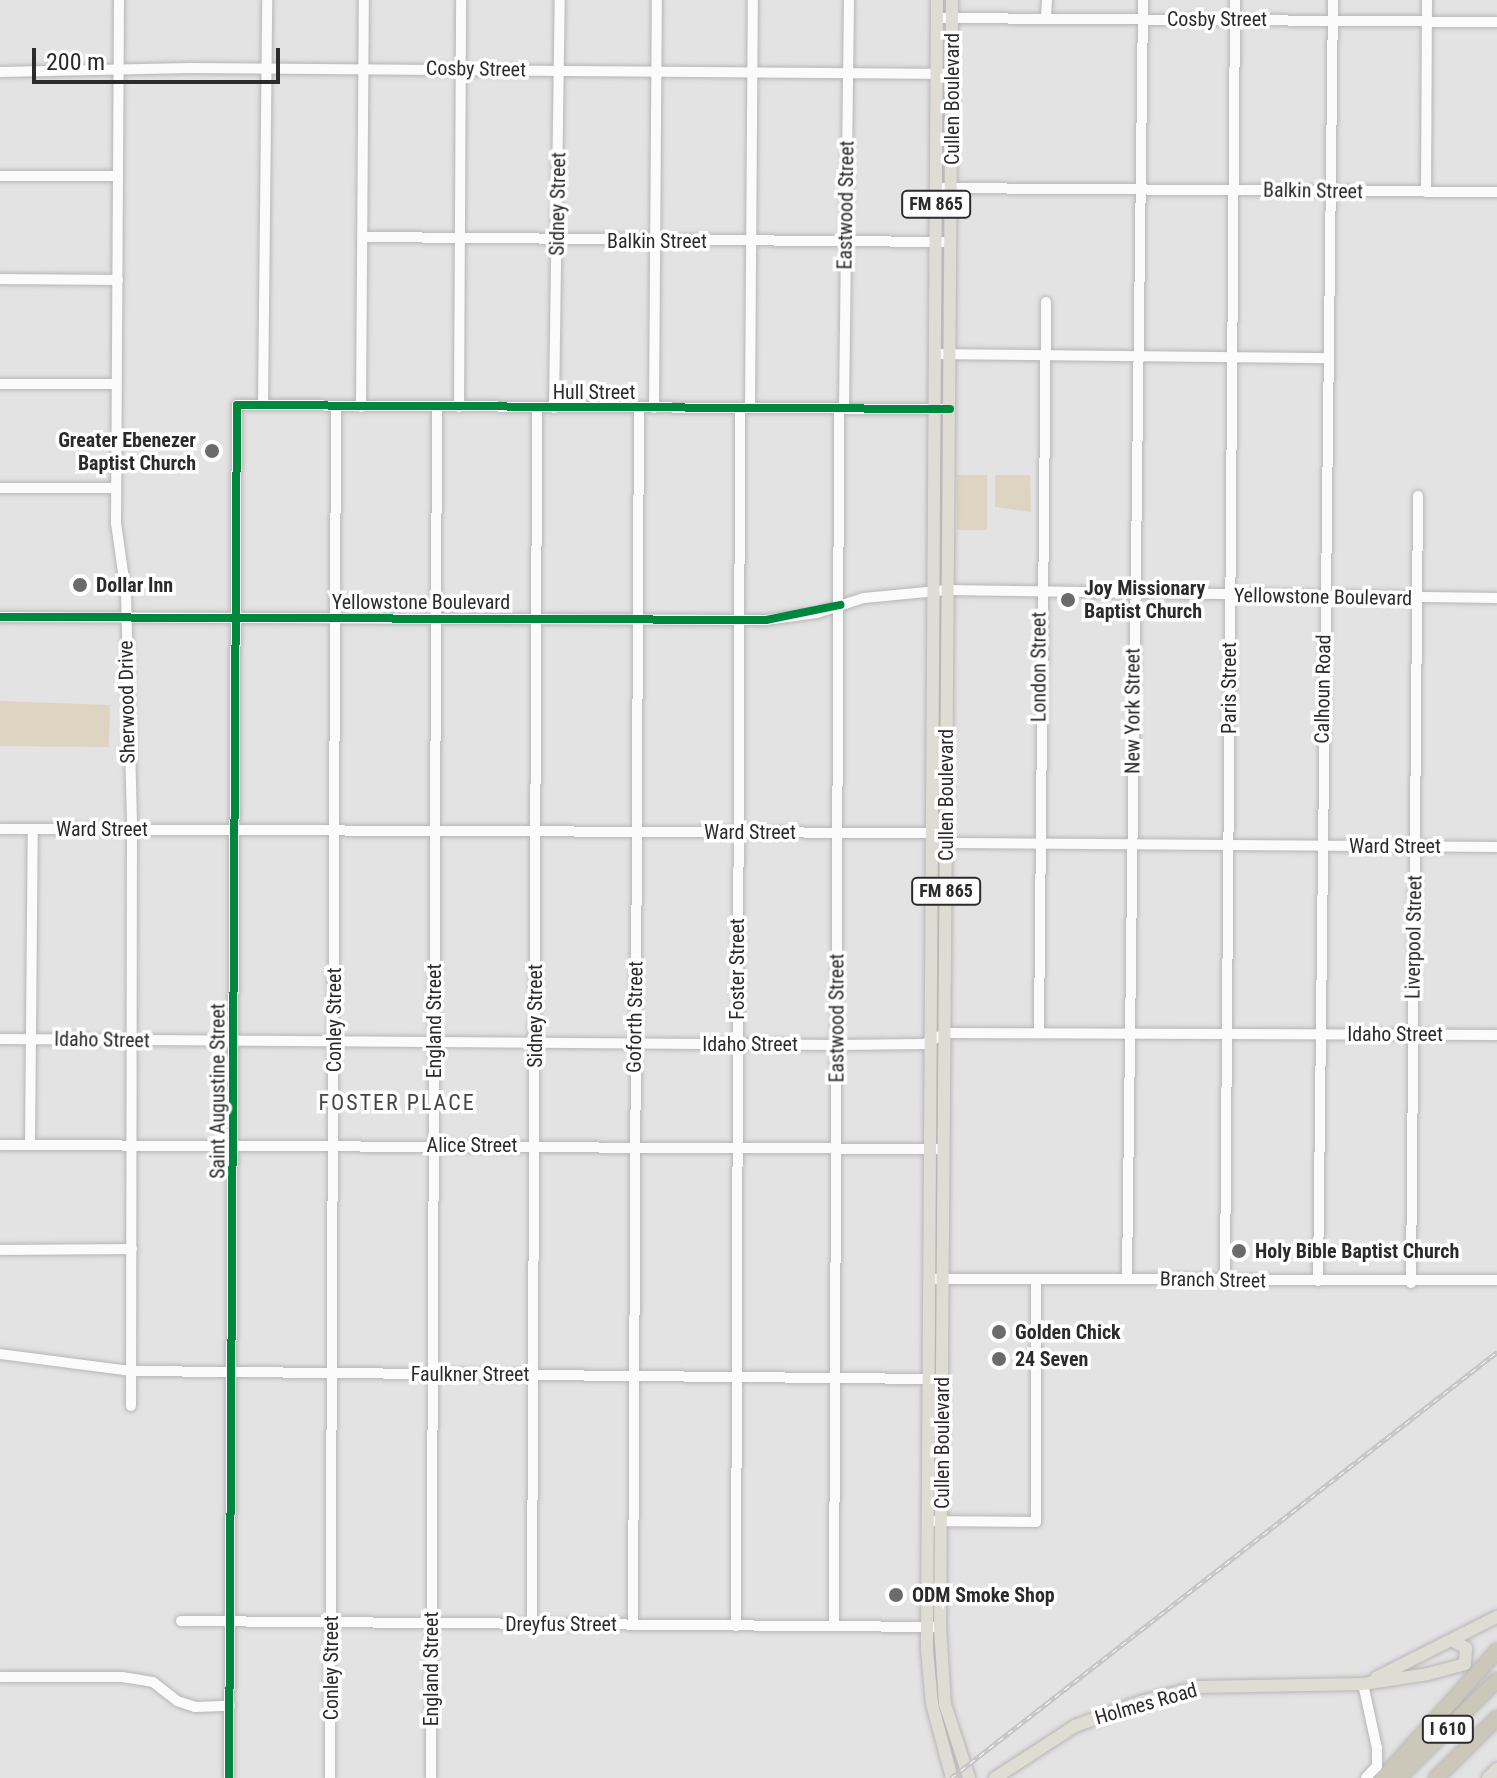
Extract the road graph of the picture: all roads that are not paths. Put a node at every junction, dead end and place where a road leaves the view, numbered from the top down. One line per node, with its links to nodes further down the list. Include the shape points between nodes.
1 (119, 0): 31 (street, Sherwood Drive)
2 (267, 0): 24 (street)
3 (364, 0): 25 (street)
4 (461, 0): 26 (street)
5 (560, 0): 27 (street, Sidney Street)
6 (657, 0): 28 (street)
7 (753, 0): 32 (street, Foster Street)
8 (849, 0): 29 (street, Eastwood Street)
9 (937, 0): 16 (main road, Cullen Boulevard / FM 865)
10 (952, 0): 17 (main road, Cullen Boulevard / FM 865)
11 (1047, 0): 18 (street)
12 (1143, 0): 19 (street, New York Street)
13 (1235, 0): 20 (street, Paris Street)
14 (1333, 0): 21 (street, Calhoun Road)
15 (1427, 0): 22 (street)
16 (937, 18): 17 (street, Cosby Street); 33 (main road, Cullen Boulevard / FM 865)
17 (952, 18): 18 (street, Cosby Street); 34 (main road, Cullen Boulevard / FM 865)
18 (1046, 18): 19 (street, Cosby Street)
19 (1142, 19): 20 (street, Cosby Street); 39 (street, New York Street)
20 (1234, 20): 21 (street, Cosby Street); 40 (street, Paris Street)
21 (1333, 20): 22 (street, Cosby Street); 41 (street, Calhoun Road)
22 (1427, 21): 23 (street, Cosby Street); 42 (street)
23 (1497, 22)
24 (267, 68): 25 (street, Cosby Street); 31 (street, Cosby Street); 62 (street)
25 (364, 68): 26 (street, Cosby Street); 44 (street)
26 (460, 69): 27 (street, Cosby Street); 45 (street)
27 (559, 70): 28 (street, Cosby Street); 47 (street, Sidney Street)
28 (657, 71): 32 (street, Cosby Street); 46 (street)
29 (848, 71): 32 (street, Cosby Street); 33 (street, Cosby Street); 49 (street, Eastwood Street)
30 (0, 72): 31 (street, Cosby Street)
31 (119, 72): 36 (street, Sherwood Drive)
32 (753, 72): 48 (street, Foster Street)
33 (936, 73): 34 (street, Cosby Street); 37 (main road, Cullen Boulevard / FM 865)
34 (952, 74): 38 (main road, Cullen Boulevard / FM 865)
35 (0, 176): 36 (street)
36 (118, 176): 52 (street, Sherwood Drive)
37 (936, 188): 38 (street, Balkin Street); 50 (main road, Cullen Boulevard / FM 865)
38 (951, 188): 39 (street, Balkin Street); 50 (main road, Cullen Boulevard / FM 865)
39 (1139, 190): 40 (street, Balkin Street); 56 (street, New York Street)
40 (1233, 190): 41 (street, Balkin Street); 57 (street, Paris Street)
41 (1331, 191): 42 (street, Balkin Street); 58 (street, Calhoun Road)
42 (1426, 192): 43 (street, Balkin Street)
43 (1497, 192)
44 (363, 237): 45 (street, Balkin Street); 64 (street)
45 (460, 238): 47 (street, Balkin Street); 66 (street)
46 (655, 240): 47 (street, Balkin Street); 48 (street, Balkin Street); 70 (street)
47 (558, 241): 68 (street, Sidney Street)
48 (751, 242): 49 (street, Balkin Street); 71 (street, Foster Street)
49 (846, 242): 50 (street, Balkin Street); 72 (street, Eastwood Street)
50 (943, 242): 54 (main road, Cullen Boulevard / FM 865)
51 (0, 279): 52 (street)
52 (118, 280): 60 (street, Sherwood Drive)
53 (1046, 302): 55 (street, London Street)
54 (945, 354): 55 (street); 73 (main road, Cullen Boulevard / FM 865)
55 (1043, 356): 56 (street); 79 (street, London Street)
56 (1138, 356): 57 (street); 80 (street, New York Street)
57 (1230, 357): 58 (street); 81 (street, Paris Street)
58 (1329, 358): 82 (street, Calhoun Road)
59 (0, 384): 60 (street)
60 (116, 384): 75 (street, Sherwood Drive)
61 (237, 405): 62 (street, Hull Street); 88 (street, Saint Augustine Street)
62 (263, 405): 63 (street, Hull Street)
63 (336, 407): 64 (street, Hull Street); 89 (street, Conley Street)
64 (361, 407): 65 (street, Hull Street)
65 (437, 407): 66 (street, Hull Street); 90 (street, England Street)
66 (459, 407): 67 (street, Hull Street)
67 (537, 408): 68 (street, Hull Street); 91 (street, Sidney Street)
68 (554, 408): 69 (street, Hull Street)
69 (639, 408): 70 (street, Hull Street); 93 (street, Goforth Street)
70 (654, 408): 71 (street, Hull Street)
71 (745, 408): 72 (street, Hull Street); 92 (street, Foster Street)
72 (842, 409): 73 (street, Hull Street); 85 (street, Eastwood Street)
73 (943, 409): 77 (main road, Cullen Boulevard / FM 865); 78 (main road, Cullen Boulevard / FM 865)
74 (0, 488): 75 (street)
75 (116, 488): 86 (street, Sherwood Drive)
76 (1418, 496): 83 (street, Liverpool Street)
77 (948, 590): 78 (street, Yellowstone Boulevard); 79 (street, Yellowstone Boulevard); 94 (main road, Cullen Boulevard / FM 865)
78 (932, 591): 85 (street, Yellowstone Boulevard); 94 (main road, Cullen Boulevard / FM 865)
79 (1039, 594): 80 (street, Yellowstone Boulevard); 107 (street, London Street)
80 (1134, 596): 81 (street, Yellowstone Boulevard); 108 (street, New York Street)
81 (1229, 596): 82 (street, Yellowstone Boulevard); 109 (street, Paris Street)
82 (1324, 597): 83 (street, Yellowstone Boulevard); 110 (street, Calhoun Road)
83 (1418, 598): 84 (street, Yellowstone Boulevard); 111 (street, Liverpool Street)
84 (1497, 598)
85 (840, 605): 92 (street, Yellowstone Boulevard, via 795,617); 104 (street, Eastwood Street)
86 (126, 616): 87 (street, Yellowstone Boulevard); 88 (street, Yellowstone Boulevard); 97 (street, Sherwood Drive)
87 (0, 617)
88 (235, 617): 89 (street, Yellowstone Boulevard); 98 (street, Saint Augustine Street)
89 (336, 618): 90 (street, Yellowstone Boulevard); 99 (street, Conley Street)
90 (435, 619): 91 (street, Yellowstone Boulevard); 102 (street, England Street)
91 (536, 619): 93 (street, Yellowstone Boulevard); 100 (street, Sidney Street)
92 (737, 620): 93 (street, Yellowstone Boulevard); 103 (street, Foster Street)
93 (637, 621): 101 (street, Goforth Street)
94 (940, 720): 105 (main road, Cullen Boulevard / FM 865); 106 (main road, Cullen Boulevard / FM 865)
95 (0, 829): 96 (street, Ward Street)
96 (33, 829): 97 (street, Ward Street); 123 (street)
97 (132, 829): 98 (street, Ward Street); 125 (street, Sherwood Drive)
98 (234, 829): 99 (street, Ward Street); 126 (street, Saint Augustine Street)
99 (336, 830): 102 (street, Ward Street); 124 (street, Conley Street)
100 (537, 830): 101 (street, Ward Street); 102 (street, Ward Street); 129 (street, Sidney Street)
101 (637, 830): 103 (street, Ward Street); 130 (street, Goforth Street)
102 (434, 832): 128 (street, England Street)
103 (737, 832): 104 (street, Ward Street); 131 (street, Foster Street)
104 (838, 832): 105 (street, Ward Street); 132 (street, Eastwood Street)
105 (932, 833): 106 (street, Ward Street); 113 (main road, Cullen Boulevard / FM 865)
106 (946, 841): 107 (street, Ward Street); 114 (main road, Cullen Boulevard / FM 865)
107 (1038, 843): 108 (street, Ward Street); 116 (street, London Street)
108 (1132, 844): 109 (street, Ward Street); 119 (street, New York Street)
109 (1228, 845): 110 (street, Ward Street); 117 (street, Paris Street)
110 (1321, 845): 111 (street, Ward Street); 120 (street, Calhoun Road)
111 (1415, 846): 112 (street, Ward Street); 118 (street, Liverpool Street)
112 (1497, 847)
113 (932, 938): 114 (main road); 127 (main road, Cullen Boulevard / FM 865)
114 (946, 938): 115 (main road, Cullen Boulevard / FM 865)
115 (947, 1033): 116 (street, Idaho Street); 127 (street, Idaho Street); 143 (main road, Cullen Boulevard / FM 865)
116 (1039, 1033): 119 (street, Idaho Street)
117 (1226, 1033): 119 (street, Idaho Street); 120 (street, Idaho Street); 149 (street, Paris Street)
118 (1413, 1033): 120 (street, Idaho Street); 121 (street, Idaho Street); 152 (street, Liverpool Street)
119 (1132, 1034): 146 (street, New York Street)
120 (1320, 1034): 151 (street, Calhoun Road)
121 (1497, 1035)
122 (0, 1039): 123 (street, Idaho Street)
123 (32, 1039): 125 (street, Idaho Street); 134 (street)
124 (334, 1040): 126 (street, Idaho Street); 128 (street, Idaho Street); 140 (street, Conley Street)
125 (134, 1041): 126 (street, Idaho Street); 139 (street, Sherwood Drive)
126 (233, 1041): 135 (street, Saint Augustine Street)
127 (932, 1041): 132 (street, Idaho Street); 143 (main road, Cullen Boulevard / FM 865)
128 (434, 1042): 129 (street, Idaho Street); 136 (street, England Street)
129 (535, 1044): 130 (street, Idaho Street); 137 (street, Sidney Street)
130 (634, 1044): 131 (street, Idaho Street); 138 (street, Goforth Street)
131 (737, 1044): 132 (street, Idaho Street); 141 (street, Foster Street)
132 (837, 1045): 142 (street, Eastwood Street)
133 (0, 1145): 134 (street, Alice Street)
134 (30, 1145): 139 (street, Alice Street)
135 (234, 1145): 139 (street, Alice Street); 140 (street, Alice Street); 155 (street, Saint Augustine Street)
136 (434, 1145): 137 (street, Alice Street); 140 (street, Alice Street); 157 (street, England Street)
137 (535, 1145): 138 (street, Alice Street); 158 (street, Sidney Street)
138 (634, 1145): 141 (street, Alice Street); 159 (street, Goforth Street)
139 (132, 1146): 144 (street, Sherwood Drive)
140 (334, 1146): 156 (street, Conley Street)
141 (736, 1147): 142 (street, Alice Street); 160 (street, Foster Street)
142 (836, 1148): 143 (street, Alice Street); 161 (street, Eastwood Street)
143 (936, 1149): 147 (main road, Cullen Boulevard / FM 865)
144 (132, 1249): 145 (street); 154 (street, Sherwood Drive)
145 (0, 1250)
146 (1127, 1278): 148 (street, Branch Street); 149 (street, Branch Street)
147 (936, 1279): 148 (street, Branch Street); 162 (main road, Cullen Boulevard / FM 865); 163 (main road, Cullen Boulevard / FM 865)
148 (1036, 1279): 166 (street, via 1036,1522)
149 (1225, 1280): 151 (street, Branch Street)
150 (1497, 1280): 152 (street, Branch Street)
151 (1318, 1281): 152 (street, Branch Street)
152 (1411, 1283)
153 (0, 1354): 154 (street, Faulkner Street)
154 (131, 1371): 155 (street, Faulkner Street); 164 (street, Sherwood Drive)
155 (232, 1373): 156 (street, Faulkner Street); 169 (street, Saint Augustine Street)
156 (332, 1374): 157 (street, Faulkner Street); 170 (street, Conley Street)
157 (432, 1374): 158 (street, Faulkner Street); 171 (street, England Street)
158 (534, 1375): 159 (street, Faulkner Street); 172 (street, Sidney Street)
159 (633, 1375): 160 (street, Faulkner Street); 173 (street, Goforth Street)
160 (735, 1375): 161 (street, Faulkner Street); 174 (street, Foster Street)
161 (834, 1378): 162 (street, Faulkner Street); 175 (street, Eastwood Street)
162 (927, 1379): 163 (street, Faulkner Street); 165 (main road, Cullen Boulevard / FM 865)
163 (942, 1379): 166 (main road, Cullen Boulevard / FM 865)
164 (131, 1406)
165 (927, 1521): 166 (street); 176 (main road, Cullen Boulevard / FM 865)
166 (942, 1522): 177 (main road, Cullen Boulevard / FM 865)
167 (1497, 1617): 178 (main road)
168 (181, 1621): 169 (street, Dreyfus Street)
169 (231, 1622): 170 (street, Dreyfus Street); 184 (street, Saint Augustine Street)
170 (331, 1623): 171 (street, Dreyfus Street); 187 (street, Conley Street)
171 (431, 1623): 172 (street, Dreyfus Street); 188 (street, England Street)
172 (532, 1624): 173 (street, Dreyfus Street)
173 (633, 1625): 174 (street, Dreyfus Street)
174 (736, 1626): 175 (street, Dreyfus Street)
175 (834, 1626): 176 (street, Dreyfus Street)
176 (926, 1627): 177 (street, Dreyfus Street); 183 (main road, Cullen Boulevard / FM 865)
177 (940, 1627): 183 (main road, Cullen Boulevard / FM 865)
178 (1455, 1642): 182 (main road, Holmes Road); 182 (main road, Holmes Road, via 1467,1655 1456,1668)
179 (1497, 1651): 193 (highway)
180 (0, 1677): 184 (street, via 122,1677 153,1682 177,1701 195,1707)
181 (1497, 1680): 194 (highway, I 610)
182 (1363, 1684): 191 (main road, Holmes Road, via 1198,1687 1075,1726); 192 (street, via 1377,1748 1377,1766)
183 (936, 1688): 189 (main road, Cullen Boulevard / FM 865); 190 (main road, Cullen Boulevard / FM 865)
184 (230, 1706): 186 (street, Saint Augustine Street)
185 (1497, 1718): 195 (highway, I 610)
186 (229, 1778)
187 (330, 1778)
188 (431, 1778)
189 (952, 1778)
190 (969, 1778)
191 (995, 1778)
192 (1366, 1778)
193 (1383, 1778)
194 (1398, 1778)
195 (1436, 1778)

